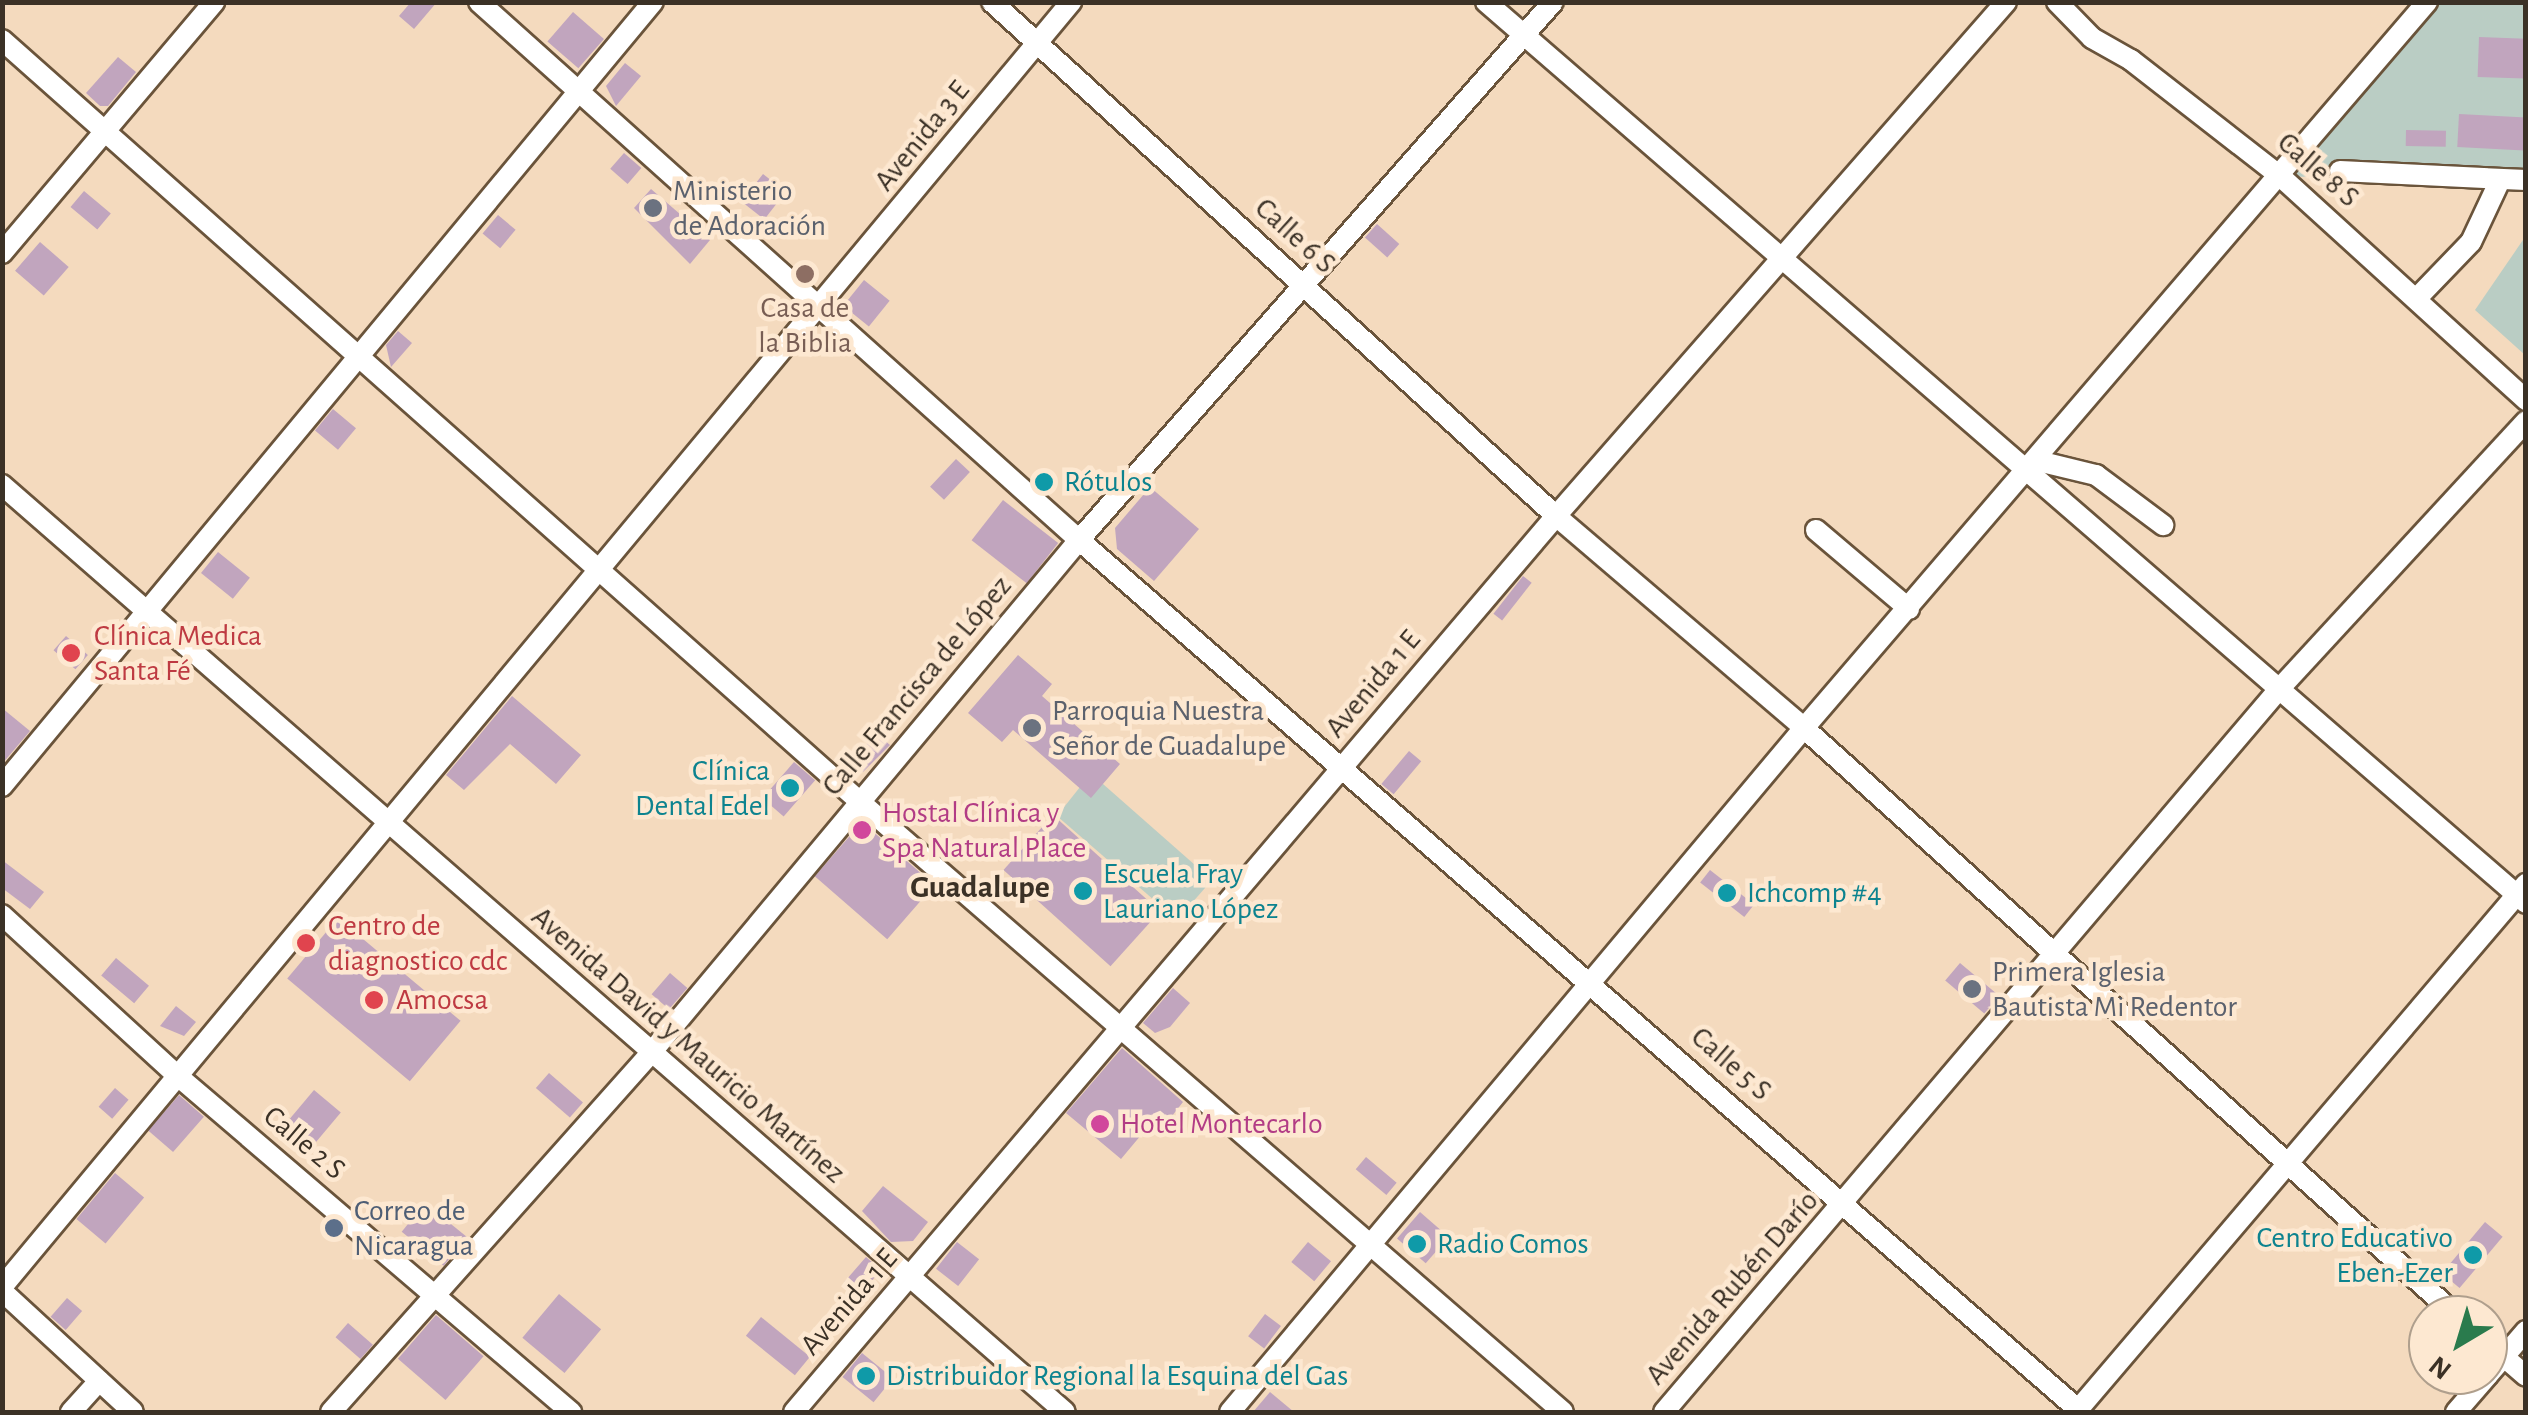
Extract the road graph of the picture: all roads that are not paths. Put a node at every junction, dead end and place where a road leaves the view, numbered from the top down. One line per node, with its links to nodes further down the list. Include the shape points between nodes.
1 (214, 2): 15 (street)
2 (479, 2): 14 (street, Calle 5 S)
3 (652, 2): 14 (street)
4 (992, 2): 13 (street, Calle 6 S)
5 (1072, 2): 13 (street, Avenida 3 E)
6 (1486, 2): 11 (street)
7 (1553, 2): 11 (street, Calle Francisca de López)
8 (2006, 2): 21 (street, Avenida 1 E)
9 (2057, 2): 17 (street, Calle 8 S, via 2092,38 2131,60)
10 (2427, 2): 17 (street)
11 (1524, 35): 21 (street); 22 (street, Calle Francisca de López)
12 (2, 40): 15 (street)
13 (1037, 43): 22 (street, Calle 6 S); 24 (street, Avenida 3 E)
14 (578, 90): 24 (street, Calle 5 S); 25 (street)
15 (105, 132): 20 (street); 25 (street)
16 (2340, 171): 18 (street)
17 (2280, 176): 23 (street, Calle 8 S); 28 (street)
18 (2500, 180): 19 (street); 23 (street, via 2471,242)
19 (2526, 180)
20 (2, 254)
21 (1782, 260): 28 (street); 30 (street, Avenida 1 E)
22 (1303, 283): 30 (street, Calle 6 S); 33 (street, Calle Francisca de López)
23 (2418, 297): 26 (street, Calle 8 S)
24 (820, 308): 33 (street, Calle 5 S); 34 (street, Avenida 3 E)
25 (355, 356): 34 (street); 36 (street)
26 (2526, 400)
27 (2526, 421): 37 (street, Avenida Rubén Darío)
28 (2032, 469): 31 (street, via 2096,475); 35 (street); 37 (street)
29 (2, 485): 36 (street, Avenida David y Mauricio Martínez)
30 (1556, 516): 38 (street, Calle 6 S); 39 (street, Avenida 1 E)
31 (2163, 525)
32 (1816, 530): 35 (street)
33 (1079, 540): 39 (street, Calle 5 S); 41 (street, Calle Francisca de López)
34 (600, 572): 41 (street); 42 (street, Avenida 3 E)
35 (1909, 609): 38 (street)
36 (146, 614): 40 (street); 42 (street, Avenida David y Mauricio Martínez)
37 (2280, 688): 43 (street); 45 (street, Avenida Rubén Darío)
38 (1804, 728): 45 (street, Calle 6 S); 46 (street)
39 (1341, 768): 46 (street, Calle 5 S); 47 (street, Avenida 1 E)
40 (2, 786)
41 (859, 801): 47 (street); 48 (street, Calle Francisca de López)
42 (393, 824): 48 (street, Avenida David y Mauricio Martínez); 49 (street, Avenida 3 E)
43 (2522, 894): 50 (street)
44 (2, 915): 49 (street, Calle 2 S)
45 (2053, 958): 50 (street, Calle 6 S); 51 (street, Avenida Rubén Darío)
46 (1594, 986): 51 (street, Calle 5 S); 52 (street)
47 (1120, 1028): 52 (street); 53 (street, Avenida 1 E)
48 (650, 1054): 53 (street, Avenida David y Mauricio Martínez); 55 (street, Calle Francisca de López)
49 (179, 1077): 54 (street, Avenida 3 E); 55 (street, Calle 2 S)
50 (2286, 1166): 56 (street, Calle 6 S); 67 (street)
51 (1845, 1202): 66 (street, Avenida Rubén Darío); 67 (street, Calle 5 S)
52 (1372, 1247): 64 (street); 65 (street)
53 (909, 1278): 62 (street, Avenida 1 E); 63 (street, Avenida David y Mauricio Martínez)
54 (2, 1289): 57 (street)
55 (436, 1292): 60 (street, Calle Francisca de López); 61 (street, Calle 2 S)
56 (2433, 1295)
57 (99, 1381): 58 (street); 59 (street)
58 (71, 1412)
59 (133, 1412)
60 (331, 1412)
61 (570, 1412)
62 (794, 1412)
63 (1065, 1412)
64 (1230, 1412)
65 (1563, 1412)
66 (1664, 1412)
67 (2078, 1412)

